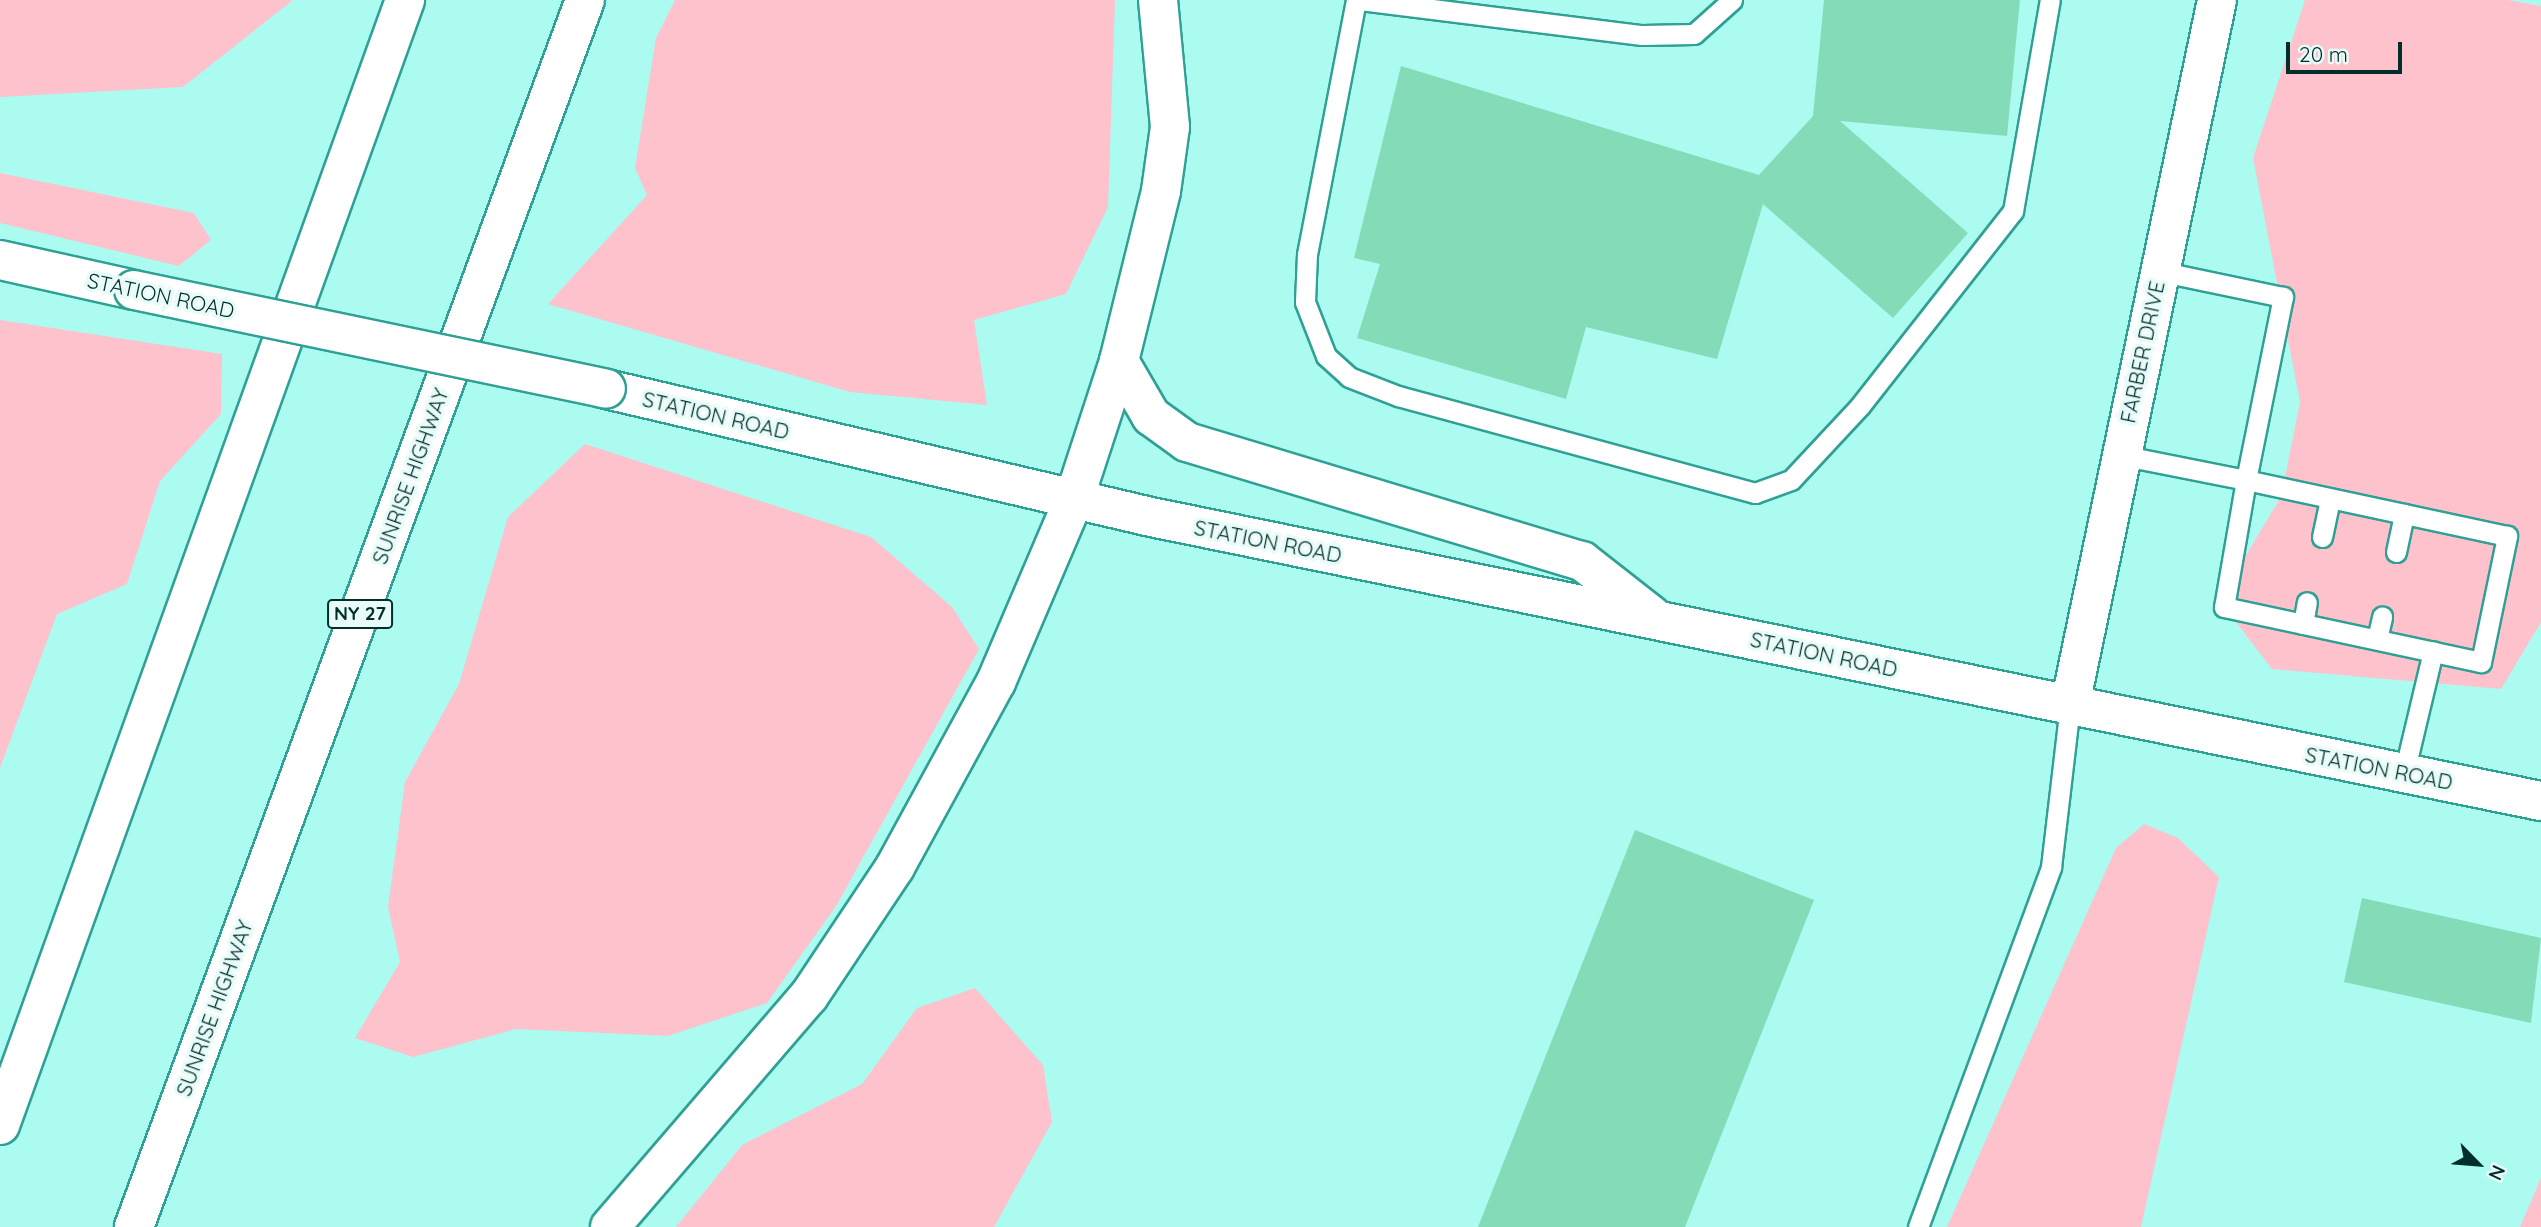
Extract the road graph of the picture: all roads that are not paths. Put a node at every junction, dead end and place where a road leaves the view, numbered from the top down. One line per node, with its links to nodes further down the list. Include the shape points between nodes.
1 (405, 0): 27 (main road)
2 (585, 0): 28 (main road, SUNRISE HIGHWAY / NY 27)
3 (1158, 0): 10 (main road, via 1170,127 1150,245)
4 (1358, 0): 5 (lane, via 1642,35 1695,34); 6 (lane, via 1307,254 1305,302 1326,356 1349,377 1398,396 1755,493 1791,480 1860,406 2013,211)
5 (1732, 0)
6 (2050, 0)
7 (2217, 0): 9 (main road, FARBER DRIVE)
8 (0, 260): 13 (main road, STATION ROAD, bridge, via 606,389)
9 (2159, 271): 11 (main road, FARBER DRIVE); 12 (lane, via 2283,298)
10 (1119, 360): 13 (main road); 20 (main road, via 1151,416 1187,442 1582,561)
11 (2120, 455): 12 (lane); 24 (main road, FARBER DRIVE)
12 (2246, 480): 14 (lane); 21 (lane, via 2224,607)
13 (1074, 499): 20 (main road, STATION ROAD); 29 (main road, via 996,682 895,867 809,996)
14 (2330, 499): 15 (lane); 16 (lane)
15 (2404, 514): 17 (lane); 23 (lane, via 2507,536 2481,662)
16 (2322, 537)
17 (2396, 552)
18 (2307, 601): 21 (lane)
19 (2382, 617): 22 (lane)
20 (1656, 619): 24 (main road, STATION ROAD)
21 (2302, 624): 22 (lane)
22 (2377, 639): 23 (lane)
23 (2433, 651): 25 (lane)
24 (2070, 705): 25 (main road, STATION ROAD); 30 (lane, via 2051,867)
25 (2404, 773): 26 (main road, STATION ROAD)
26 (2541, 801)
27 (0, 1125)
28 (134, 1227)
29 (610, 1227)
30 (1918, 1227)

